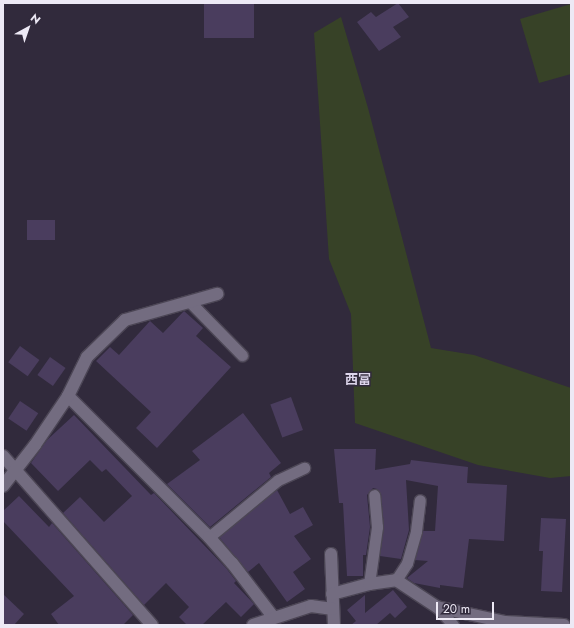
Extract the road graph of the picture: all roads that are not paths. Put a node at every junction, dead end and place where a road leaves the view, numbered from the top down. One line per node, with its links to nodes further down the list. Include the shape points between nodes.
1 (218, 294): 2 (street)
2 (191, 303): 3 (lane); 4 (street, via 125,320 87,357)
3 (242, 355)
4 (68, 396): 7 (street); 11 (street)
5 (3, 456): 7 (street)
6 (304, 468): 11 (lane, via 278,480)
7 (16, 469): 8 (street); 19 (street)
8 (3, 486)
9 (374, 495): 14 (lane, via 377,527)
10 (420, 500): 13 (lane, via 416,531 407,562)
11 (209, 537): 18 (street)
12 (331, 554): 15 (street)
13 (396, 580): 14 (street); 16 (street)
14 (369, 584): 15 (street)
15 (332, 594): 17 (street)
16 (437, 607): 22 (lane); 23 (street, via 505,622)
17 (333, 609): 18 (street, via 311,606); 21 (street)
18 (274, 618): 20 (street)
19 (152, 625)
20 (252, 625)
21 (334, 625)
22 (453, 625)
23 (564, 625)

